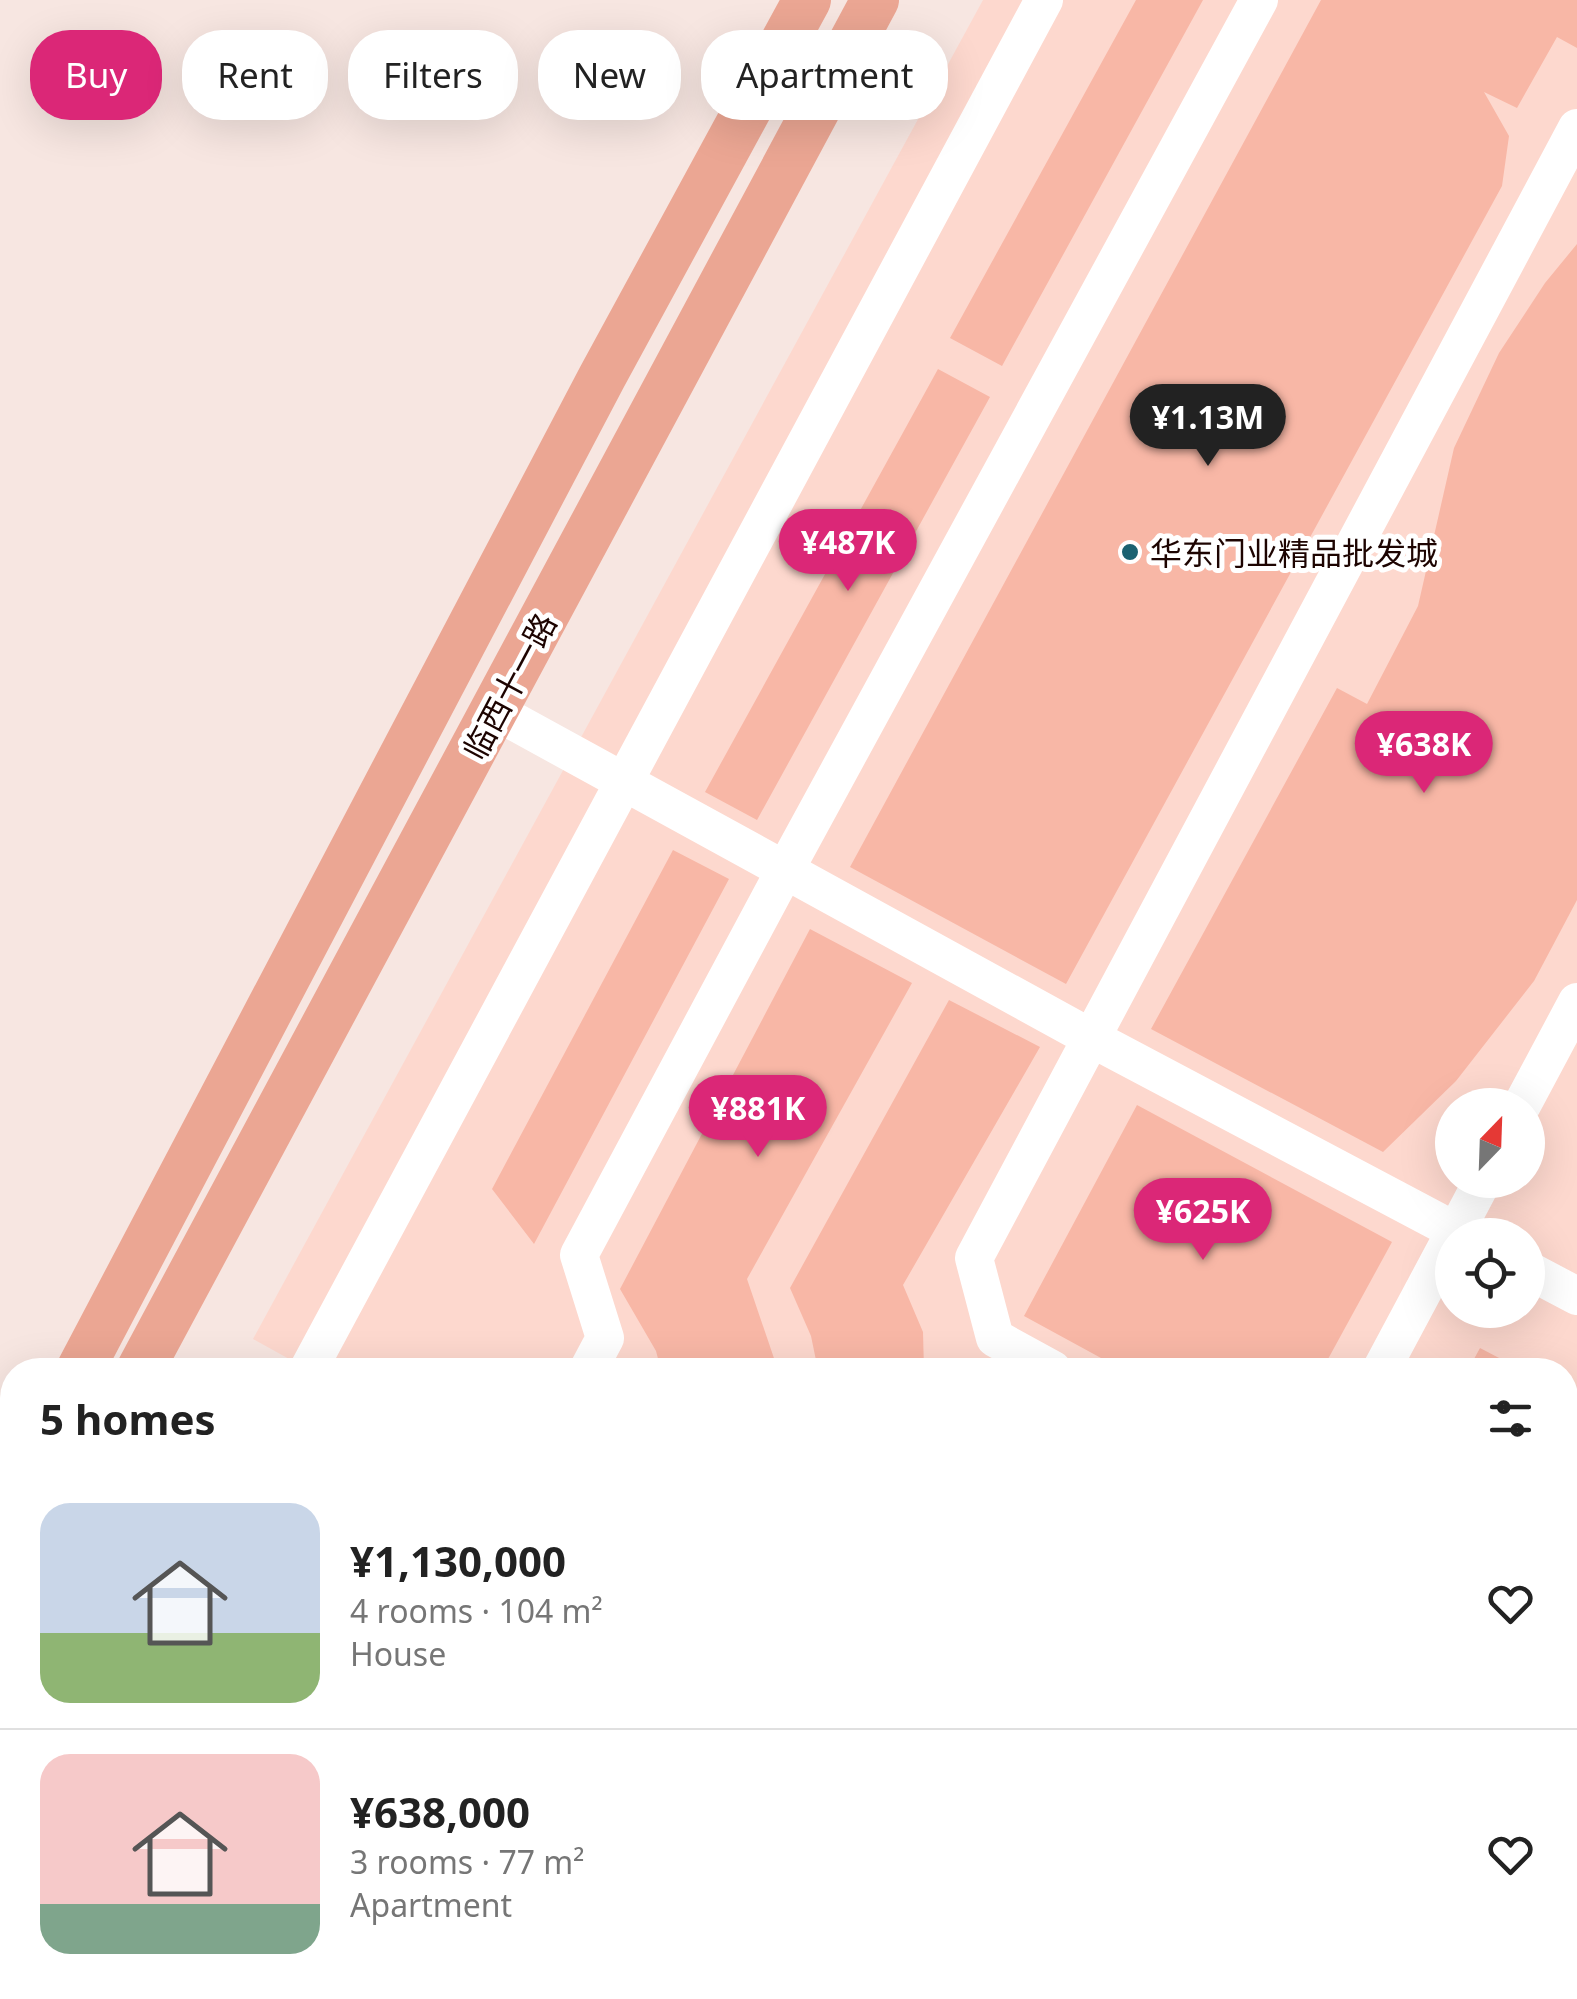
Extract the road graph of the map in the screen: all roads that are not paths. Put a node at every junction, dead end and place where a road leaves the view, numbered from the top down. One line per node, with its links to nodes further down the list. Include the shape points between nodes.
1 (807, 0): 16 (main road, 临西十一路)
2 (875, 0): 6 (main road, 临西十一路)
3 (1044, 0): 7 (lane)
4 (1258, 0): 8 (lane)
5 (1577, 128): 10 (lane)
6 (495, 712): 7 (lane); 18 (main road, 临西十一路)
7 (623, 781): 8 (lane); 19 (lane)
8 (785, 870): 10 (lane); 20 (lane, via 579,1255 605,1338)
9 (1577, 1002): 11 (lane)
10 (1093, 1039): 12 (lane); 21 (lane, via 974,1258 995,1338)
11 (1531, 1088)
12 (1435, 1223)
13 (1435, 1272): 22 (lane)
14 (1545, 1279): 15 (lane)
15 (1577, 1296)
16 (89, 1352): 17 (lane)
17 (113, 1358)
18 (155, 1358)
19 (314, 1358)
20 (594, 1358)
21 (1032, 1358)
22 (1387, 1358)

